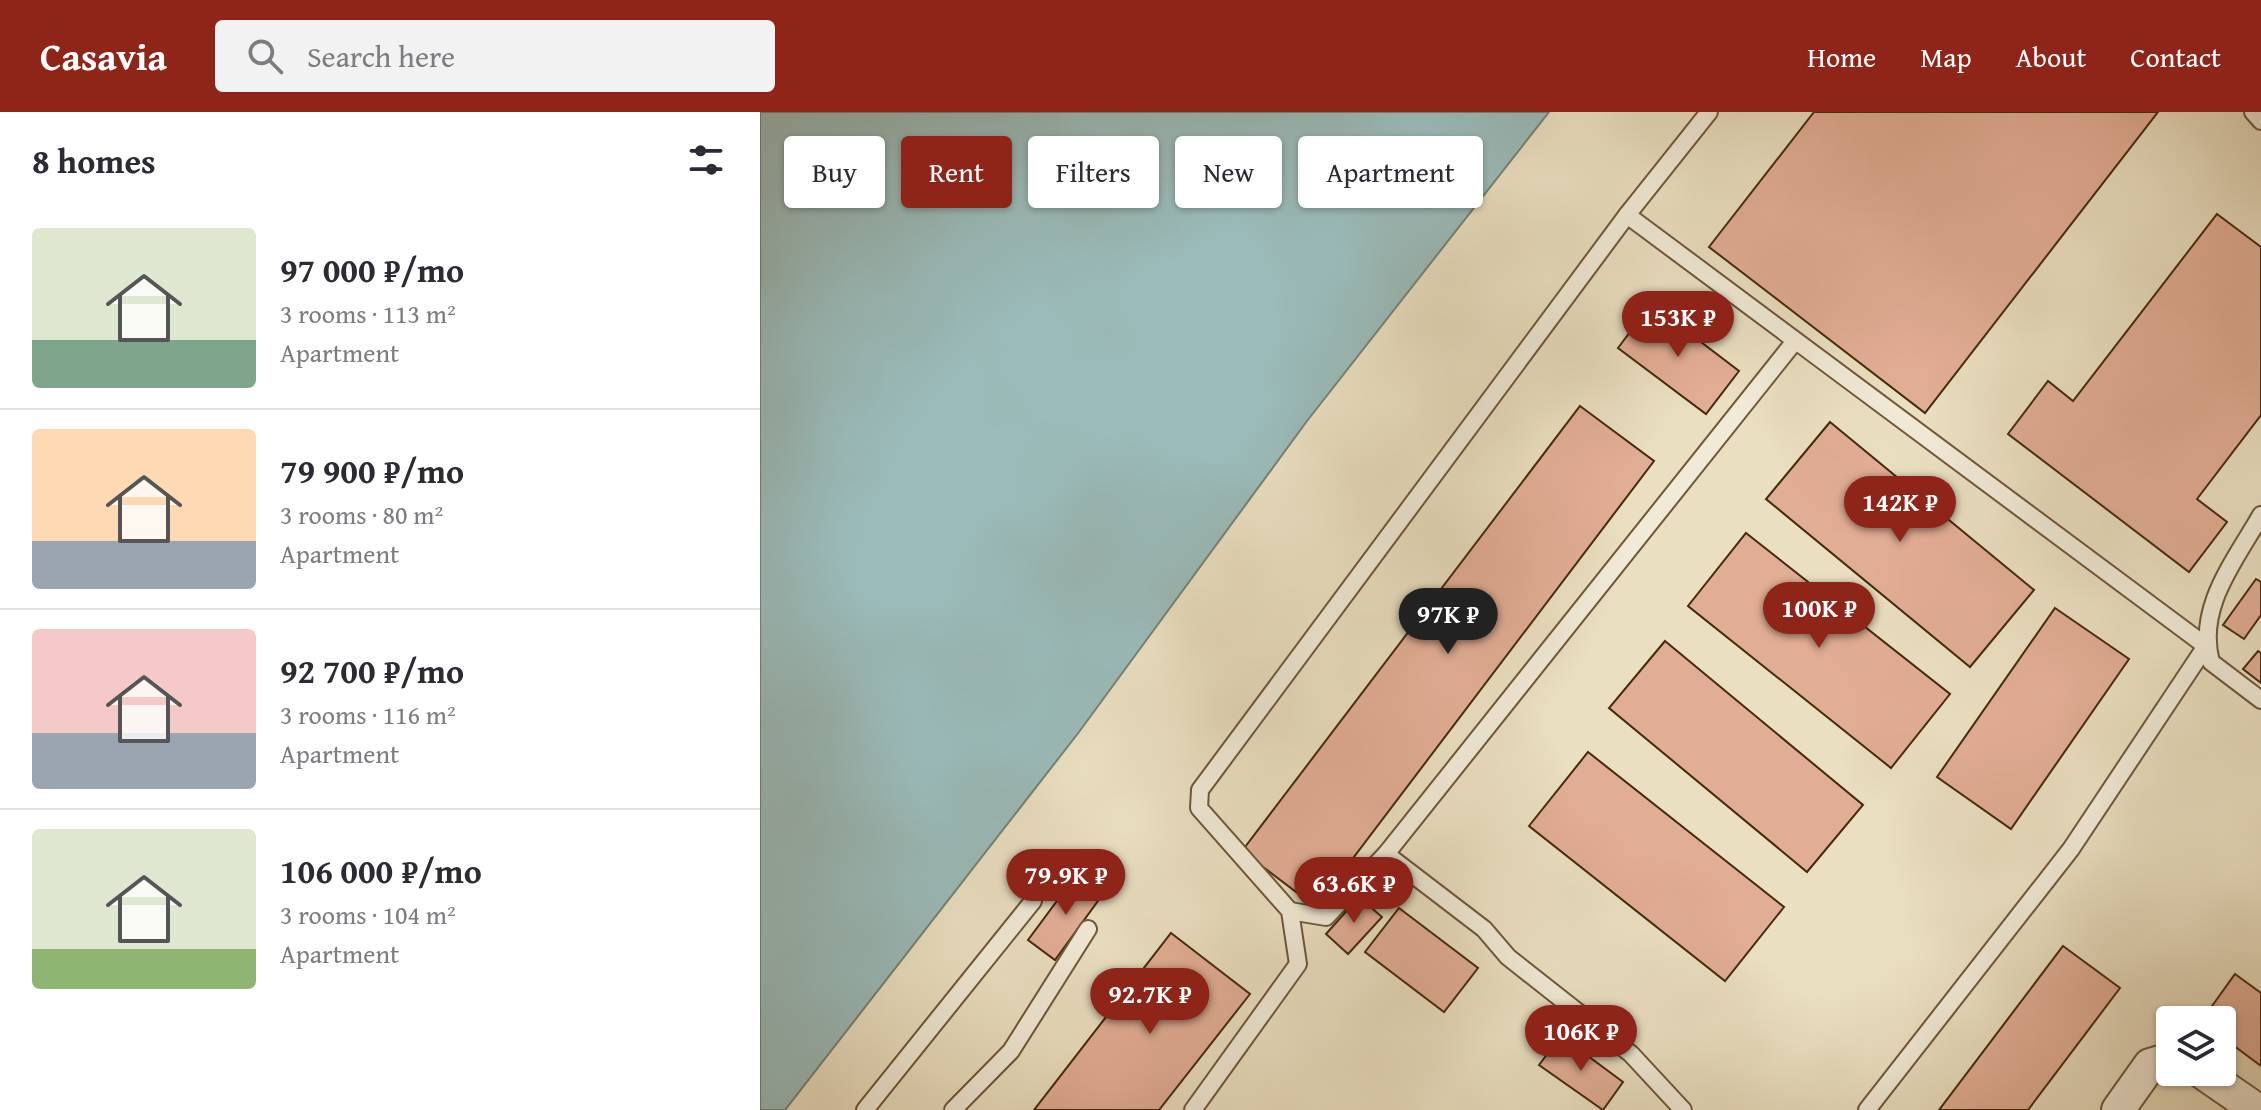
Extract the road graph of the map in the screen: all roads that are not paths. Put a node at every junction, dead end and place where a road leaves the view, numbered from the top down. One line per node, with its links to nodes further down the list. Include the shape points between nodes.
1 (1709, 112): 4 (lane)
2 (2253, 112): 3 (lane)
3 (2261, 121)
4 (1627, 215): 5 (lane); 11 (lane, via 1200,790 1199,808)
5 (1795, 341): 7 (lane); 9 (lane)
6 (2261, 515): 7 (lane, via 2212,600)
7 (2206, 646): 8 (lane, via 2220,672); 19 (lane, via 2071,849)
8 (2261, 700)
9 (1386, 854): 11 (lane, via 1326,917); 18 (lane, via 1631,1054)
10 (1033, 901): 15 (lane)
11 (1290, 911): 17 (lane, via 1298,964)
12 (1088, 929): 16 (lane, via 1011,1051)
13 (2156, 1063): 20 (street)
14 (2222, 1086): 21 (street)
15 (865, 1110)
16 (953, 1110)
17 (1193, 1110)
18 (1683, 1110)
19 (1867, 1110)
20 (2118, 1110)
21 (2257, 1110)

